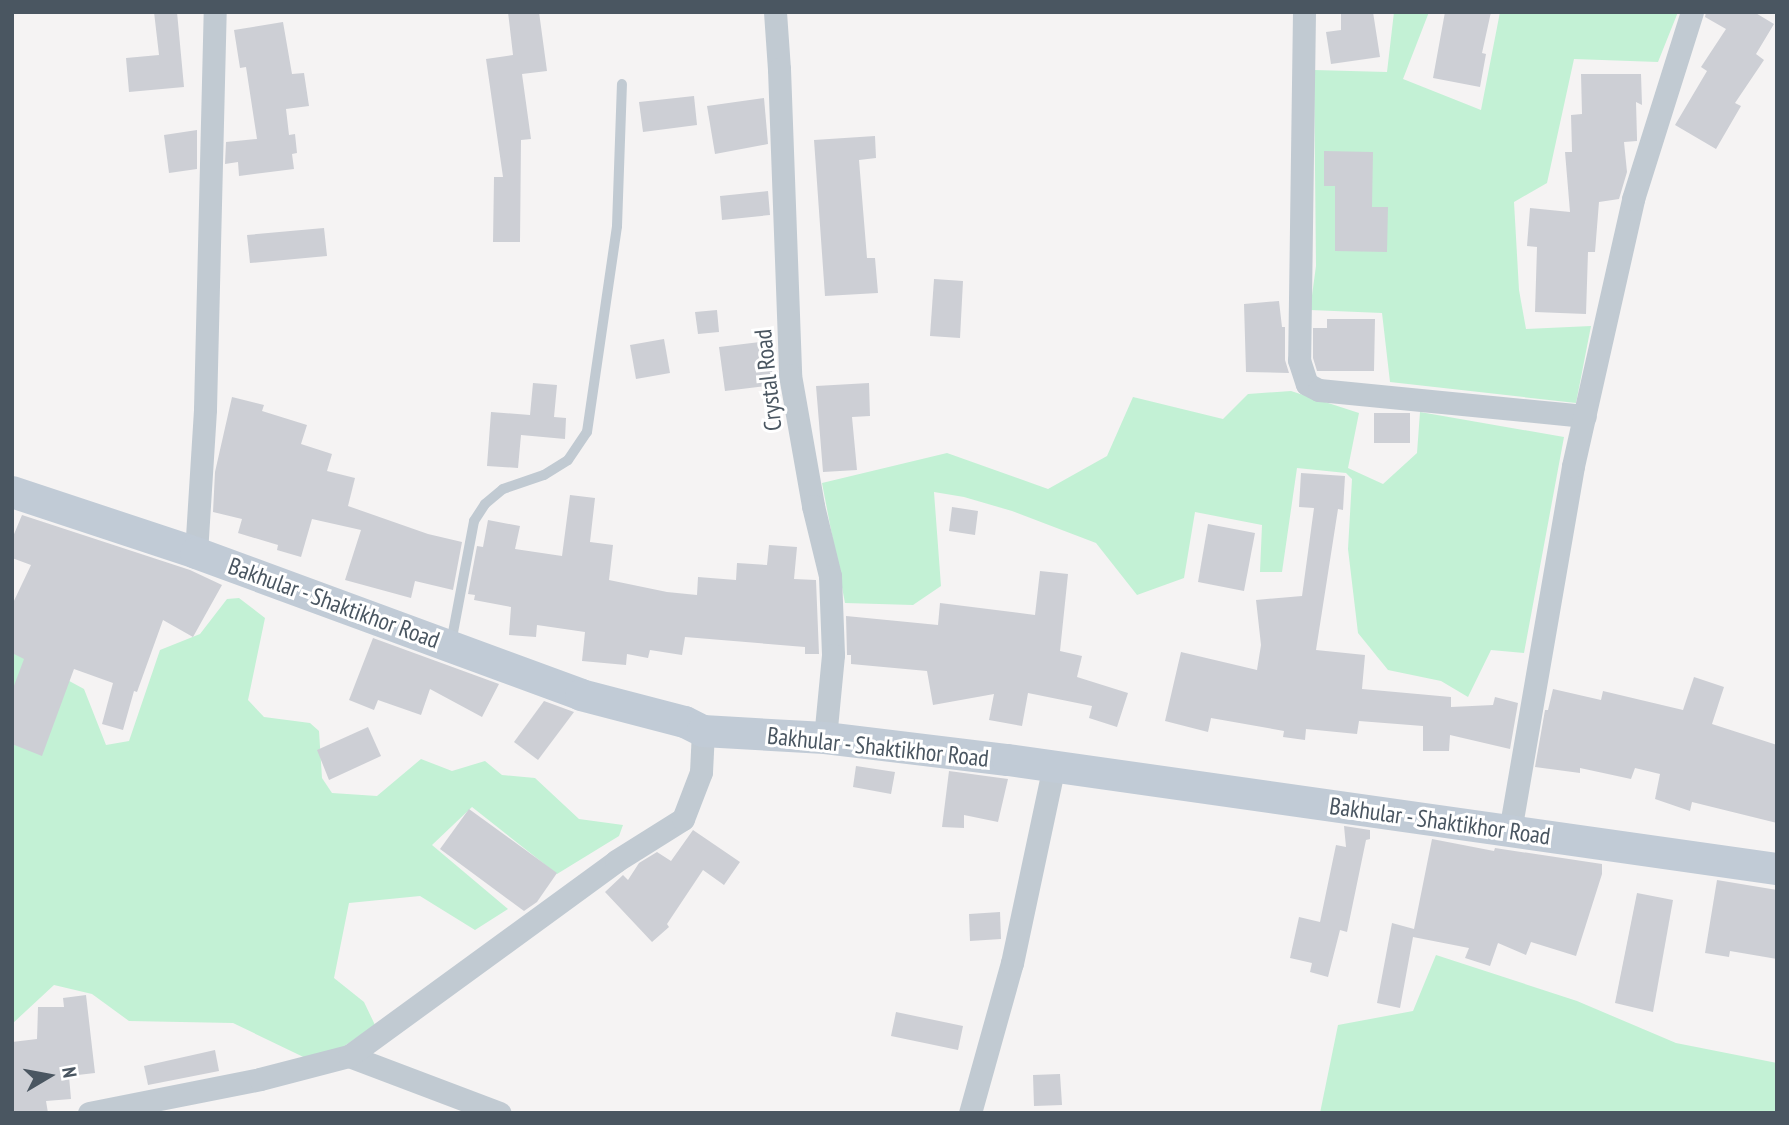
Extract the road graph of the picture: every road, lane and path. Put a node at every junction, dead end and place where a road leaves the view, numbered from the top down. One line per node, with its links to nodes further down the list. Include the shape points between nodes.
1 (215, 12): 8 (street, via 205,409)
2 (775, 12): 11 (street, Crystal Road, via 790,375 830,576 833,655)
3 (1304, 12): 6 (street, via 1299,360 1307,384 1319,390)
4 (1692, 12): 6 (street, via 1633,199)
5 (622, 83): 9 (lane, via 617,226 587,432 568,460 544,475 503,489 474,521)
6 (1585, 416): 13 (street)
7 (12, 492): 8 (street, Bakhular - Shaktikhor Road)
8 (196, 553): 9 (street, Bakhular - Shaktikhor Road)
9 (450, 645): 10 (street, Bakhular - Shaktikhor Road, via 581,695 685,722)
10 (703, 732): 11 (street, Bakhular - Shaktikhor Road); 15 (street, via 701,772 682,819 616,861)
11 (825, 738): 12 (street, Bakhular - Shaktikhor Road)
12 (1054, 766): 13 (street, Bakhular - Shaktikhor Road); 18 (street, via 1012,963)
13 (1510, 831): 14 (street, Bakhular - Shaktikhor Road)
14 (1777, 869)
15 (349, 1056): 16 (street); 17 (street)
16 (89, 1113)
17 (500, 1113)
18 (970, 1113)

